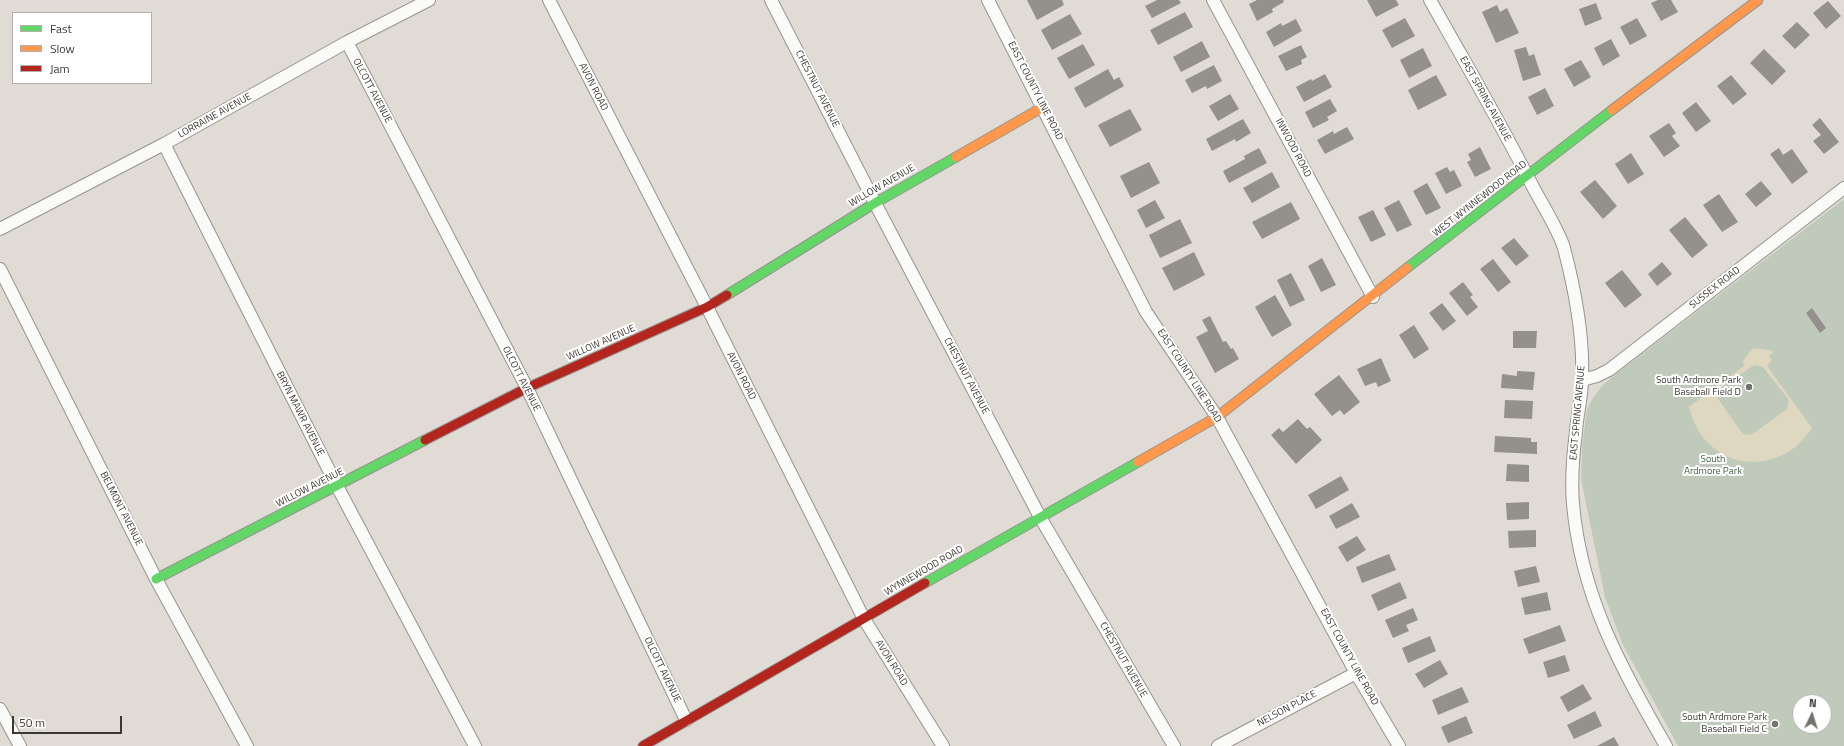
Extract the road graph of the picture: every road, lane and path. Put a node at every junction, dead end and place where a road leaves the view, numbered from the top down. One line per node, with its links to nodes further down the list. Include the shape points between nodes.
1 (429, 0): 8 (street, LORRAINE AVENUE)
2 (548, 0): 17 (street, AVON ROAD)
3 (771, 0): 13 (street, CHESTNUT AVENUE)
4 (988, 0): 9 (street, EAST COUNTY LINE ROAD)
5 (1214, 0): 16 (street, INWOOD ROAD)
6 (1430, 0): 11 (street, EAST SPRING AVENUE)
7 (1758, 0): 11 (main road, WEST WYNNEWOOD ROAD)
8 (347, 42): 10 (street, LORRAINE AVENUE); 19 (street, OLCOTT AVENUE)
9 (1044, 107): 13 (main road, WILLOW AVENUE); 20 (street, EAST COUNTY LINE ROAD, via 1146,312)
10 (164, 144): 14 (street, LORRAINE AVENUE); 21 (street, BRYN MAWR AVENUE)
11 (1527, 175): 16 (main road, WEST WYNNEWOOD ROAD); 18 (street, EAST SPRING AVENUE, via 1563,246 1579,323)
12 (1844, 188): 18 (street, SUSSEX ROAD, via 1610,370)
13 (875, 202): 17 (main road, WILLOW AVENUE); 22 (street, CHESTNUT AVENUE)
14 (0, 229)
15 (0, 269): 23 (street, BELMONT AVENUE)
16 (1373, 297): 20 (main road, WEST WYNNEWOOD ROAD)
17 (707, 307): 19 (main road, WILLOW AVENUE); 24 (street, AVON ROAD)
18 (1582, 380): 36 (street, EAST SPRING AVENUE, via 1572,486 1579,552 1602,626)
19 (527, 388): 21 (main road, WILLOW AVENUE); 27 (street, OLCOTT AVENUE)
20 (1217, 417): 22 (main road, WYNNEWOOD ROAD); 25 (street, EAST COUNTY LINE ROAD)
21 (337, 486): 23 (main road, WILLOW AVENUE); 30 (street, BRYN MAWR AVENUE)
22 (1040, 517): 24 (main road, WYNNEWOOD ROAD); 33 (street, CHESTNUT AVENUE)
23 (156, 579): 29 (street, BELMONT AVENUE)
24 (864, 619): 27 (main road, WYNNEWOOD ROAD); 32 (street, AVON ROAD)
25 (1356, 673): 34 (street, NELSON PLACE); 35 (street, EAST COUNTY LINE ROAD)
26 (0, 709): 28 (street)
27 (686, 720): 31 (main road, WYNNEWOOD ROAD)
28 (20, 746)
29 (247, 746)
30 (475, 746)
31 (643, 746)
32 (943, 746)
33 (1174, 746)
34 (1218, 746)
35 (1399, 746)
36 (1666, 746)

